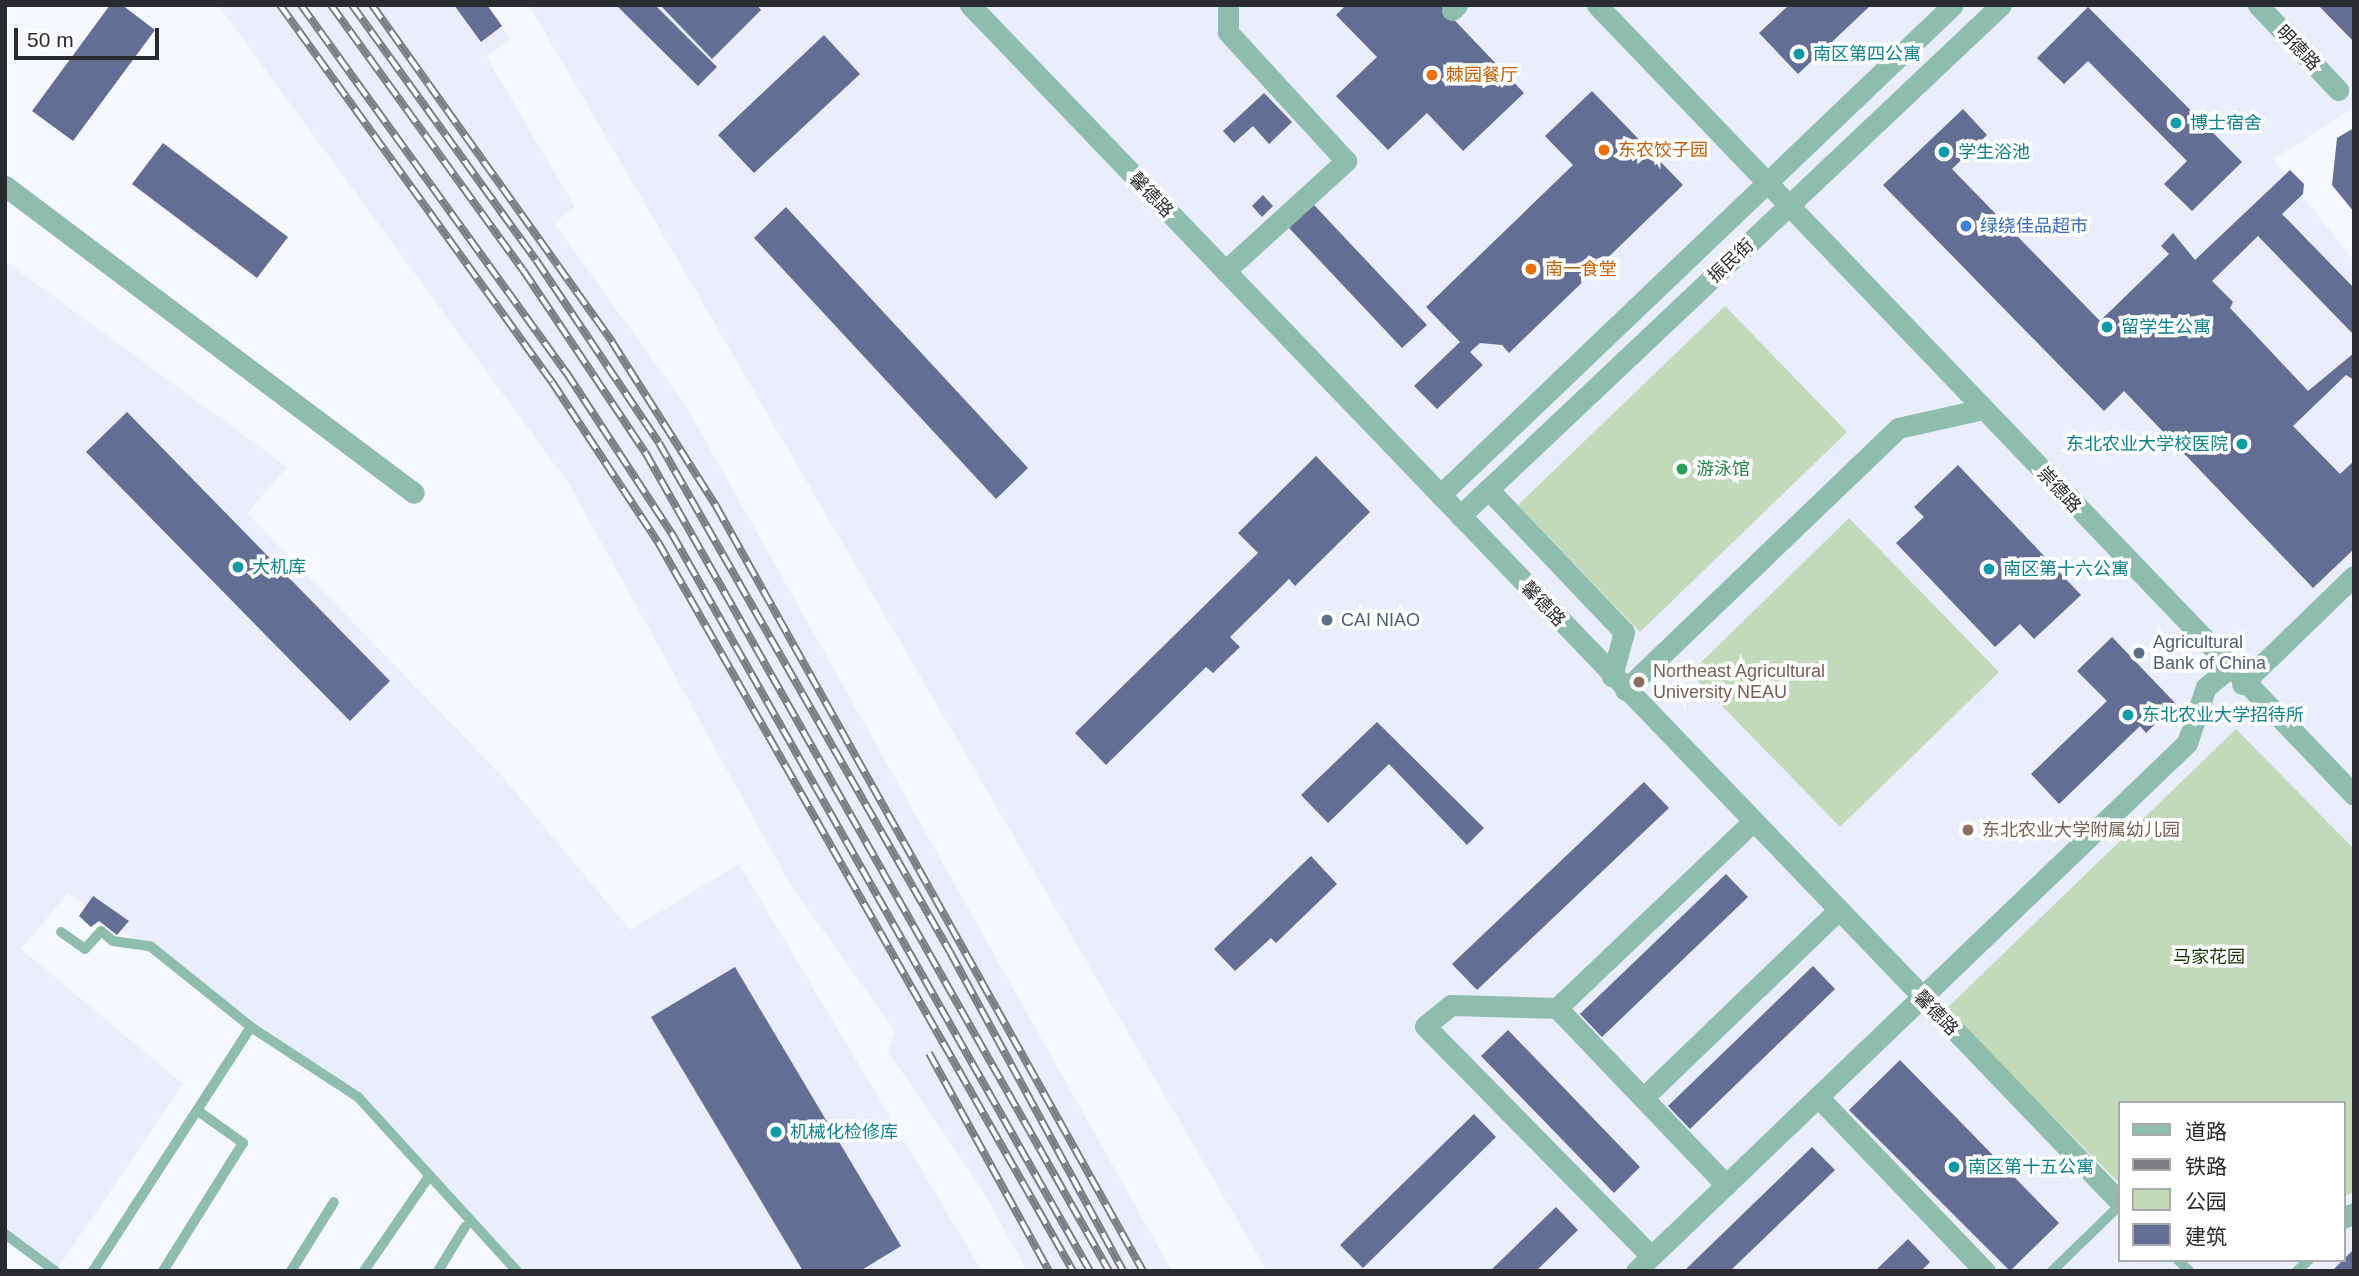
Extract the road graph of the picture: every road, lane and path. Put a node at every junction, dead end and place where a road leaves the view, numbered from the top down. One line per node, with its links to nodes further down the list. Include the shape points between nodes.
1 (970, 5): 13 (street, 馨德路)
2 (1228, 5): 13 (street, via 1228,33 1346,161)
3 (1597, 5): 10 (street, 崇德路)
4 (1953, 5): 7 (street, 振民街)
5 (2001, 5): 8 (street, 振民街)
6 (2258, 5): 9 (street, 明德路)
7 (1900, 55): 8 (street); 10 (street, 振民街)
8 (1923, 79): 12 (street, 振民街)
9 (2338, 90)
10 (1767, 183): 12 (street, 崇德路); 14 (street, 振民街)
11 (5, 186): 20 (street)
12 (1789, 206): 15 (street, 振民街); 18 (street, 崇德路)
13 (1225, 271): 21 (street, 馨德路)
14 (1666, 280): 15 (street); 16 (street, 振民街)
15 (1687, 302): 17 (street, 振民街)
16 (1563, 378): 17 (street); 21 (street, 振民街)
17 (1583, 399): 19 (street, 振民街)
18 (1983, 409): 24 (street, 崇德路); 25 (street, via 1898,428)
19 (1488, 489): 22 (street, 振民街); 25 (street, via 1624,632)
20 (414, 493)
21 (1440, 495): 22 (street, 馨德路)
22 (1460, 516): 25 (street, 馨德路)
23 (2354, 576): 24 (street)
24 (2235, 676): 26 (street, 崇德路); 30 (street, via 2206,687 2187,743)
25 (1618, 683): 27 (street, 馨德路)
26 (2354, 795)
27 (1752, 822): 28 (street, 馨德路); 31 (street)
28 (1837, 911): 30 (street, 馨德路); 34 (street)
29 (61, 932): 32 (lane, via 86,949 101,932 113,942 150,946)
30 (1922, 998): 33 (street); 39 (street, 馨德路)
31 (1557, 1008): 34 (street); 44 (street, via 1451,1004 1425,1026)
32 (251, 1027): 35 (lane); 36 (lane, via 358,1097)
33 (1818, 1097): 37 (street); 53 (street)
34 (1643, 1098): 37 (street)
35 (198, 1111): 47 (lane); 48 (lane, via 243,1143)
36 (430, 1175): 50 (lane); 52 (lane)
37 (1726, 1185): 44 (street)
38 (334, 1202): 49 (lane)
39 (2118, 1202)
40 (2118, 1204): 54 (lane)
41 (466, 1227): 51 (lane)
42 (5, 1234): 43 (lane)
43 (38, 1259): 45 (lane); 46 (lane)
44 (1642, 1266)
45 (31, 1271)
46 (55, 1271)
47 (93, 1271)
48 (163, 1271)
49 (291, 1271)
50 (363, 1271)
51 (438, 1271)
52 (517, 1271)
53 (1985, 1271)
54 (2052, 1271)

